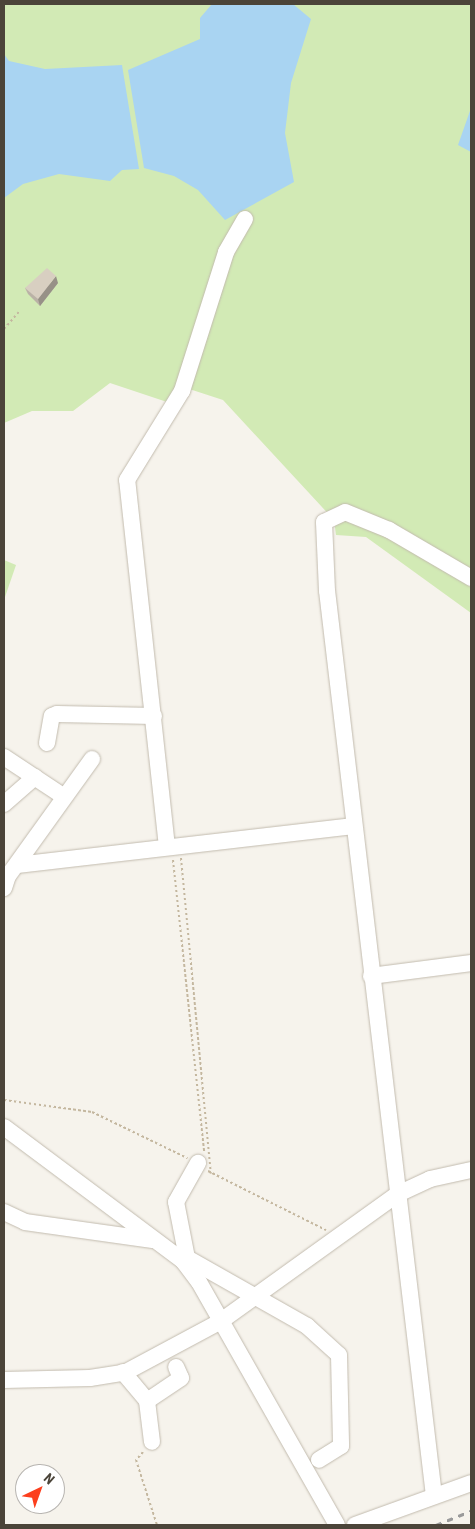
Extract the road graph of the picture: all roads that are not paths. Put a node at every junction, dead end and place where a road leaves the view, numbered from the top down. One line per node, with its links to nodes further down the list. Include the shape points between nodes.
1 (245, 219): 3 (street, via 232,236 182,390 127,480)
2 (471, 578): 10 (street, via 389,530 345,512 324,522 327,591)
3 (154, 716): 4 (street, via 57,714 52,716); 11 (street)
4 (47, 743)
5 (4, 756): 7 (street)
6 (92, 759): 8 (street)
7 (35, 777): 8 (street); 9 (street)
8 (63, 796): 12 (street)
9 (4, 804)
10 (354, 826): 11 (street); 15 (street)
11 (172, 846): 12 (street)
12 (16, 865): 13 (street)
13 (4, 887)
14 (471, 963): 15 (street)
15 (371, 976): 19 (street)
16 (4, 1127): 21 (street)
17 (198, 1163): 22 (street, via 176,1202)
18 (471, 1170): 19 (street, via 430,1179)
19 (398, 1194): 23 (street); 32 (street)
20 (4, 1212): 21 (street, via 25,1222)
21 (155, 1238): 22 (street)
22 (185, 1259): 23 (street); 24 (street)
23 (252, 1295): 24 (street); 30 (street, via 307,1326 339,1355 341,1446)
24 (221, 1321): 26 (street); 33 (street)
25 (176, 1367): 28 (street, via 181,1378)
26 (123, 1372): 27 (street, via 90,1378); 28 (street)
27 (4, 1380)
28 (147, 1401): 29 (street)
29 (152, 1442)
30 (318, 1460)
31 (471, 1483): 32 (street)
32 (434, 1496): 34 (street)
33 (337, 1525)
34 (355, 1525)

